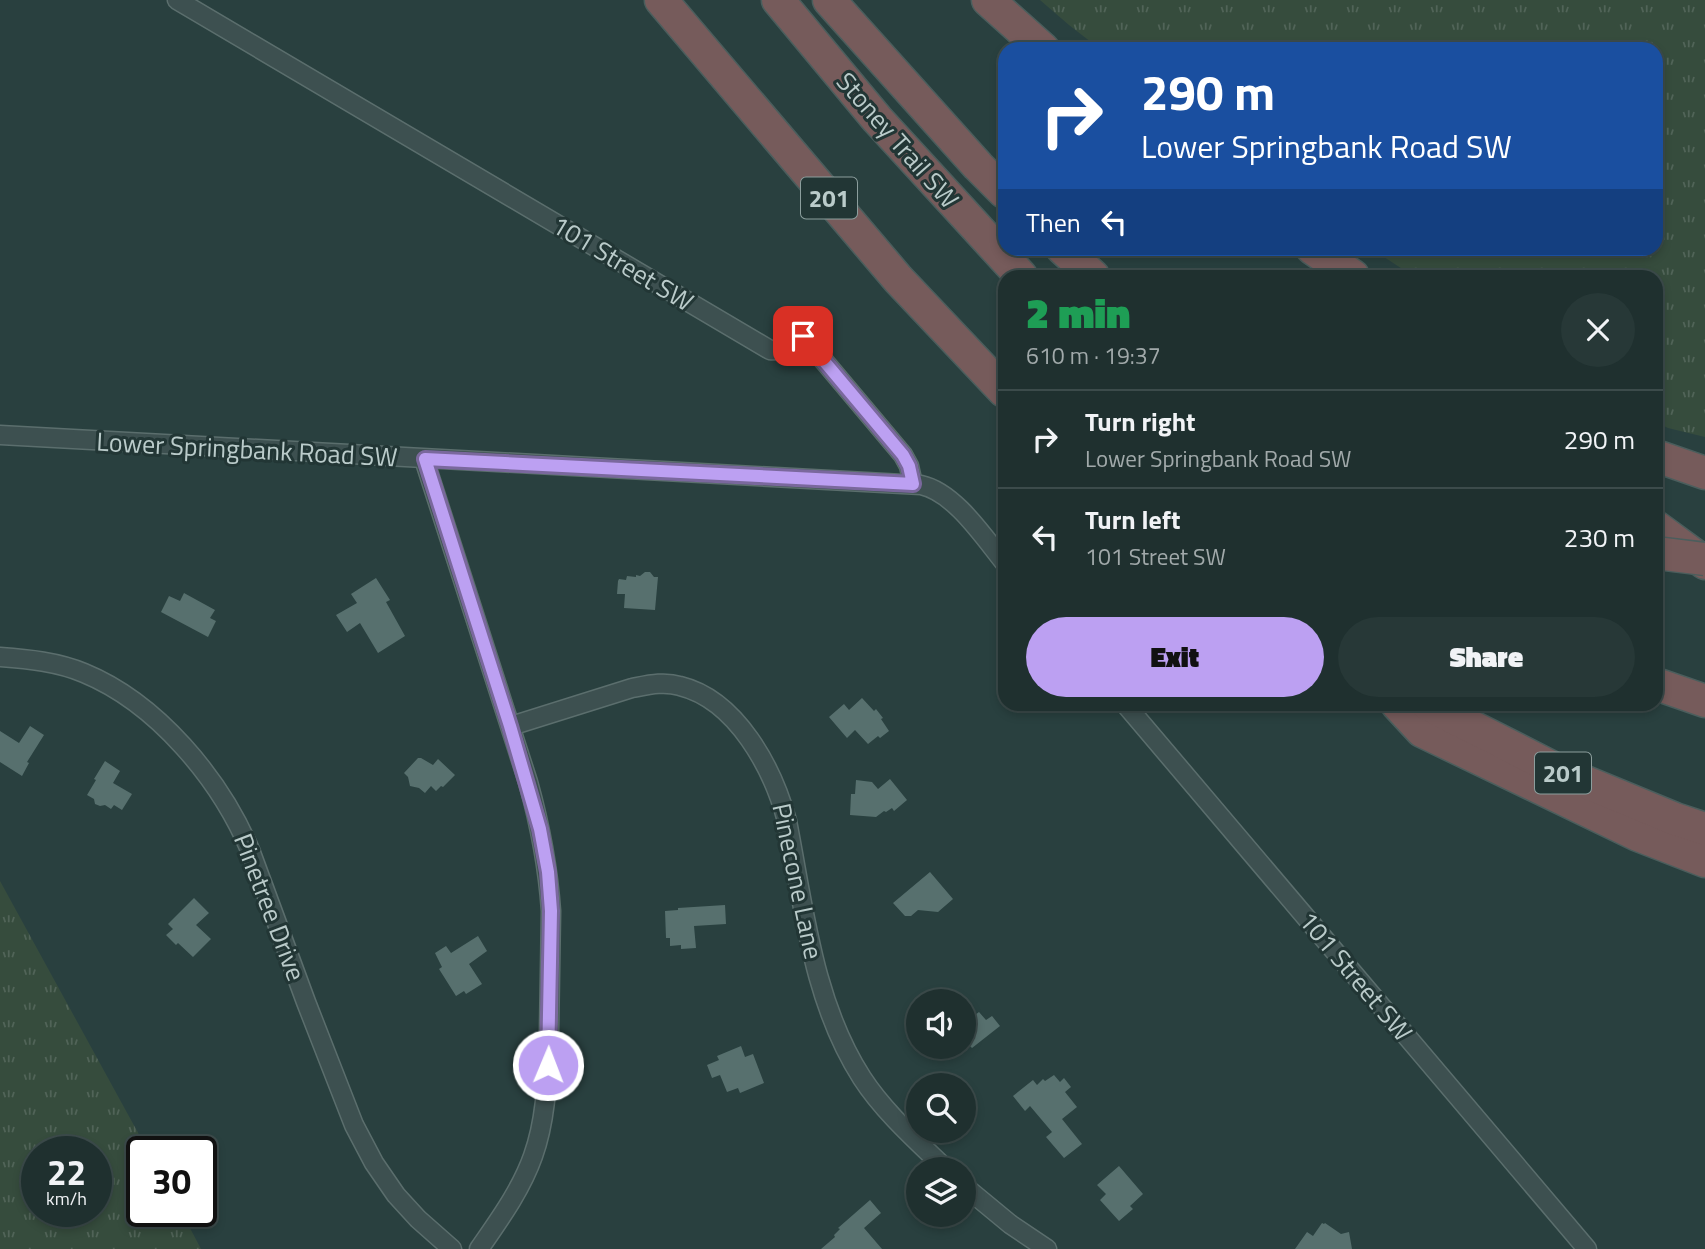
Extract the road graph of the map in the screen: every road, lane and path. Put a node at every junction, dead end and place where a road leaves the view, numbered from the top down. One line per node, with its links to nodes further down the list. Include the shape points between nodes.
1 (177, 0): 22 (street, 101 Street SW, via 770,350 784,349 803,336 903,455)
2 (661, 0): 17 (highway, 201, via 898,279)
3 (778, 0): 8 (highway, Stoney Trail SW, via 877,119)
4 (829, 0): 7 (highway)
5 (988, 0): 6 (highway)
6 (1035, 42)
7 (998, 186)
8 (998, 251)
9 (1003, 256): 13 (highway, Stoney Trail SW)
10 (1071, 256): 14 (highway)
11 (1302, 256): 15 (highway)
12 (1324, 256): 16 (highway)
13 (1015, 270)
14 (1086, 270)
15 (1320, 270)
16 (1344, 270)
17 (998, 385)
18 (0, 435): 20 (street, Lower Springbank Road SW)
19 (1663, 458): 21 (highway)
20 (425, 459): 22 (street, Lower Springbank Road SW); 33 (street)
21 (1705, 473)
22 (913, 484): 25 (street, via 932,487 950,499)
23 (1663, 532): 26 (highway)
24 (1663, 554): 26 (highway, bridge)
25 (998, 555)
26 (1705, 561)
27 (0, 657): 38 (street, Pinetree Drive, via 58,665 104,682 160,724 211,779 250,850 339,1089 365,1146 401,1201)
28 (1663, 686): 29 (highway)
29 (1705, 701)
30 (1131, 711): 41 (street, 101 Street SW)
31 (1403, 711): 35 (highway, via 1422,731 1637,835)
32 (1441, 711): 34 (highway, 201, via 1561,772)
33 (510, 726): 36 (street, Pinecone Lane, via 632,688 666,683 711,700 736,723 758,752 783,804 815,963 842,1040 871,1090); 39 (street, via 535,807 548,872 547,1085 532,1158)
34 (1705, 829)
35 (1705, 861)
36 (934, 1157)
37 (976, 1196): 40 (street)
38 (452, 1249)
39 (479, 1249)
40 (1047, 1249)
41 (1587, 1249)

